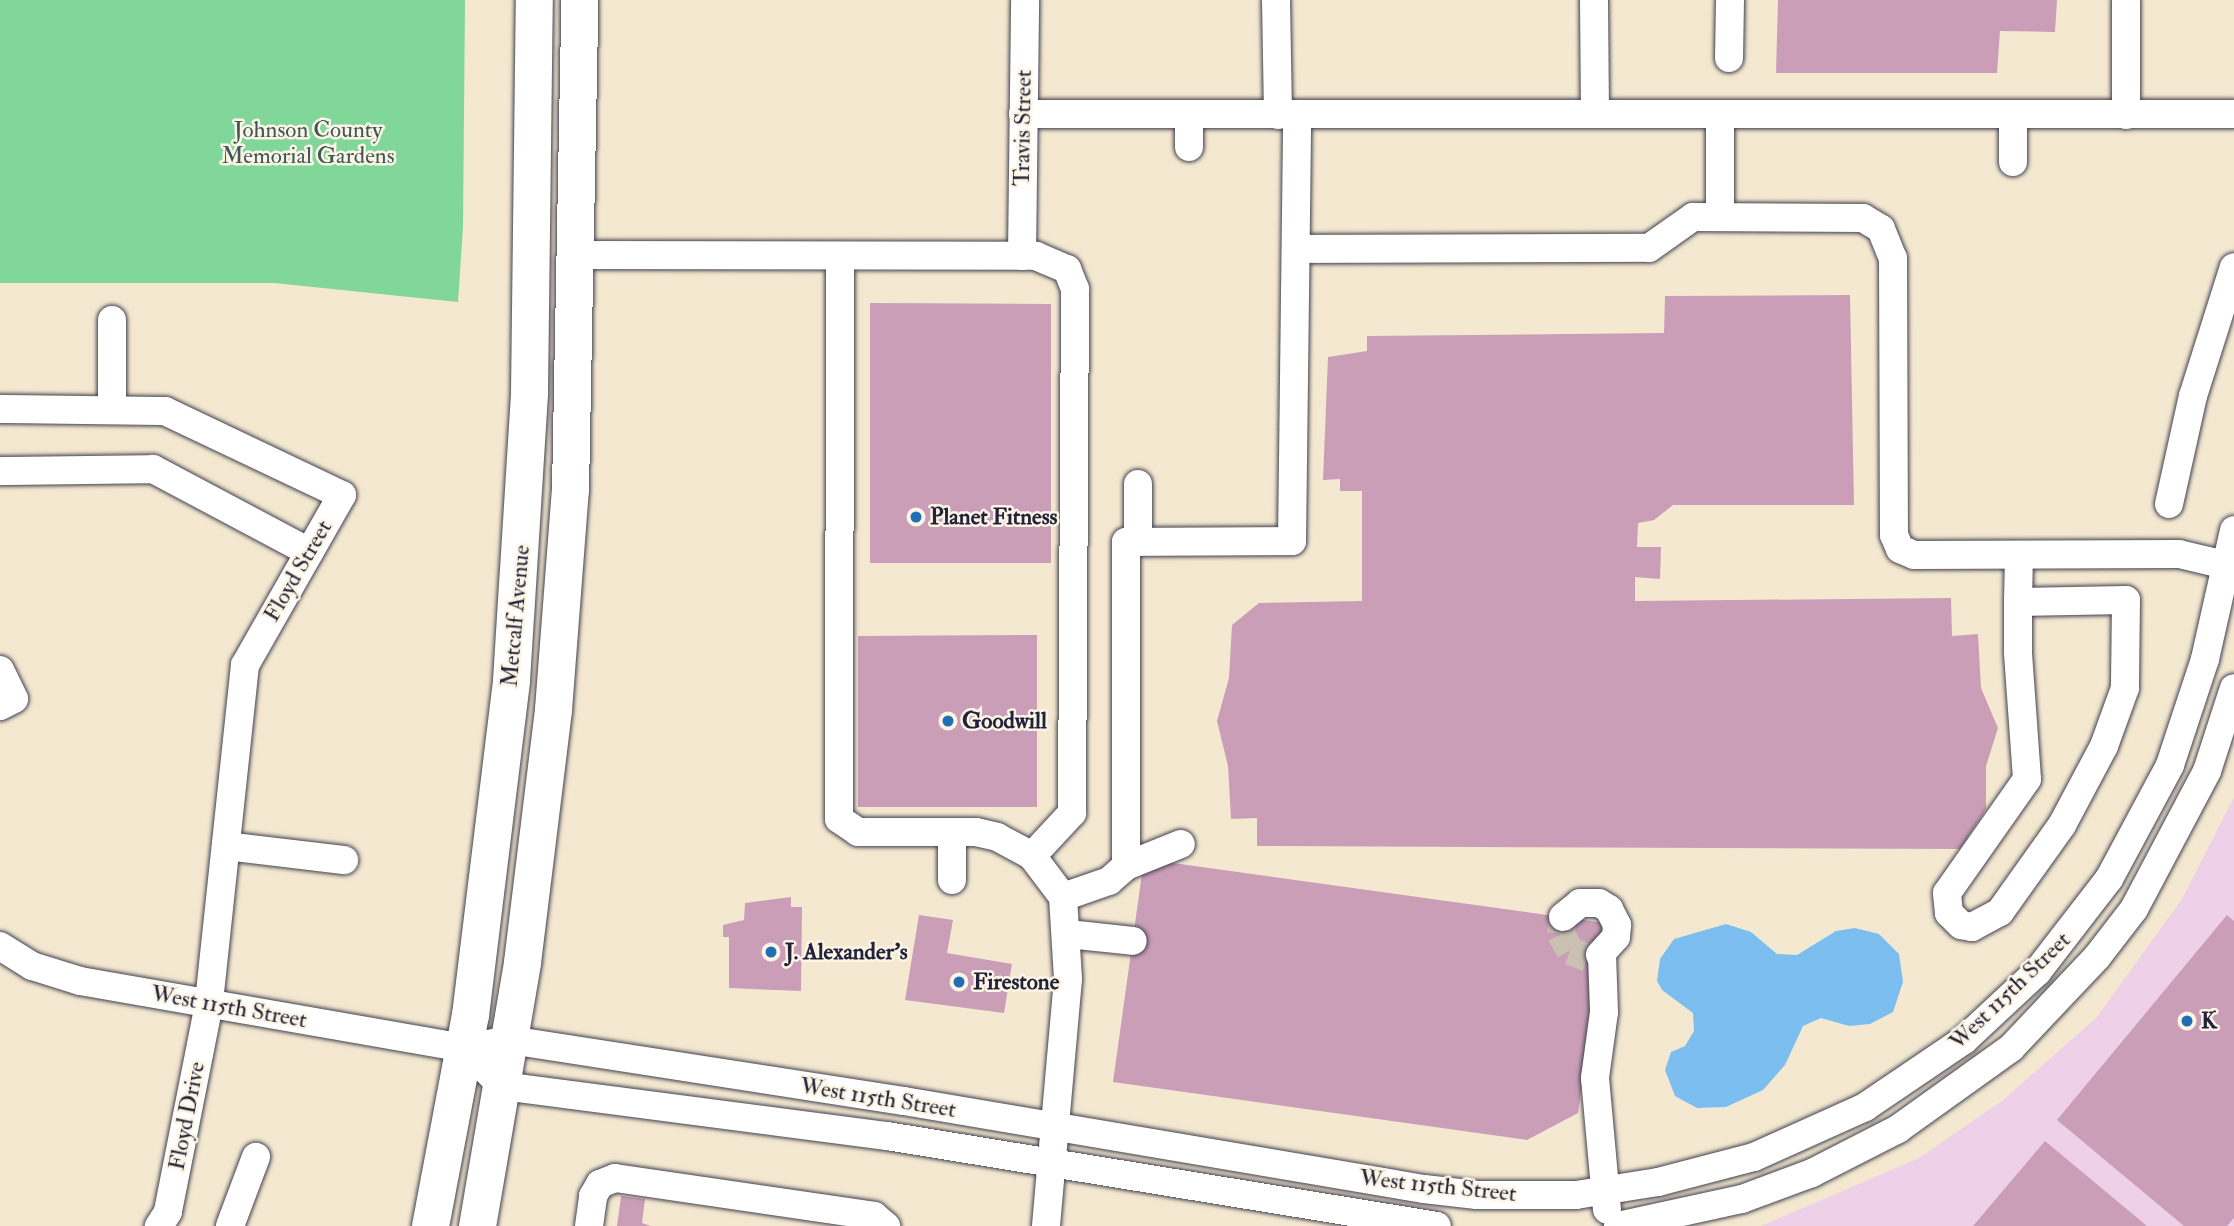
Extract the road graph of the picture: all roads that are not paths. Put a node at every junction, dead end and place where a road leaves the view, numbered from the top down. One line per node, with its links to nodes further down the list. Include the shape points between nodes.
1 (534, 0): 54 (main road, Metcalf Avenue, via 523,529 500,789)
2 (579, 0): 21 (main road, Metcalf Avenue)
3 (1025, 0): 9 (street, Travis Street)
4 (1276, 0): 13 (street)
5 (1594, 0): 11 (street)
6 (1730, 0): 8 (street)
7 (2126, 0): 16 (street)
8 (1729, 58)
9 (1023, 114): 10 (street); 22 (street, Travis Street)
10 (1189, 114): 13 (street); 17 (street)
11 (1595, 114): 13 (street); 14 (street)
12 (2234, 114): 16 (street)
13 (1287, 115): 20 (street)
14 (1720, 115): 15 (street); 19 (street)
15 (2013, 116): 16 (street); 18 (street)
16 (2126, 116)
17 (1189, 147)
18 (2012, 162)
19 (1720, 216): 20 (street, via 1693,217 1649,248); 34 (street, via 1853,216 1881,229 1893,258 1894,540 1904,552 1914,555)
20 (1297, 249): 32 (street, via 1292,310 1292,541)
21 (576, 255): 23 (street); 53 (main road, Metcalf Avenue, via 570,489 553,709)
22 (1022, 256): 23 (street); 43 (street, via 1058,262 1075,289 1072,813)
23 (840, 257): 40 (street, via 839,819 858,832)
24 (2234, 267): 30 (street, via 2193,396)
25 (112, 320): 27 (street)
26 (0, 409): 27 (street, Floyd Street)
27 (112, 410): 33 (street, Floyd Street, via 165,411 342,495)
28 (0, 471): 33 (street, via 153,469)
29 (1138, 484): 32 (street)
30 (2169, 504)
31 (2234, 530): 35 (street, West 115th Street)
32 (1138, 542): 45 (street, via 1126,542)
33 (309, 552): 42 (street, Floyd Street, via 245,665)
34 (2019, 555): 35 (street, via 2179,554); 36 (street)
35 (2232, 564): 59 (street, West 115th Street, via 2192,706 2170,765 2109,880 2037,972 1964,1040 1922,1071 1815,1132 1695,1174)
36 (2018, 602): 36 (street, via 2028,779 1947,893 1949,913 1961,925 1972,927 2000,912 2057,834 2099,756 2125,688 2126,600)
37 (0, 670): 39 (street, via 14,699)
38 (2234, 688): 69 (street, West 115th Street, via 2207,771 2134,909 2097,957 2011,1048 1898,1129 1812,1173 1742,1199)
39 (0, 706)
40 (952, 832): 43 (street, via 997,837); 46 (street)
41 (1181, 844): 45 (street)
42 (226, 846): 44 (street); 52 (street, Floyd Street)
43 (1032, 856): 47 (street)
44 (344, 860)
45 (1126, 866): 47 (street, via 1110,881)
46 (952, 880)
47 (1063, 897): 49 (street)
48 (1563, 918): 59 (street, via 1580,903 1599,903 1609,909 1617,931 1611,948 1601,955 1590,1069)
49 (1068, 934): 50 (street); 56 (street)
50 (1133, 941)
51 (0, 946): 52 (street, West 115th Street, via 32,966 80,981)
52 (209, 1004): 54 (street, West 115th Street); 60 (street, Floyd Drive, via 168,1212)
53 (510, 1040): 54 (street, West 115th Street); 55 (main road, Metcalf Avenue); 56 (street, West 115th Street)
54 (464, 1048): 55 (street); 62 (main road, Metcalf Avenue)
55 (502, 1086): 58 (street, West 115th Street, via 887,1136); 63 (main road, Metcalf Avenue)
56 (1058, 1126): 58 (street); 59 (street, West 115th Street, via 1424,1189 1524,1196)
57 (256, 1157): 61 (street)
58 (1055, 1164): 66 (street); 67 (street, West 115th Street)
59 (1604, 1190): 68 (street)
60 (159, 1226)
61 (230, 1226)
62 (430, 1226)
63 (477, 1226)
64 (589, 1226): 65 (street, via 593,1195 600,1184 615,1178 874,1216)
65 (886, 1226)
66 (1046, 1226)
67 (1437, 1226)
68 (1609, 1226)
69 (1618, 1226)

